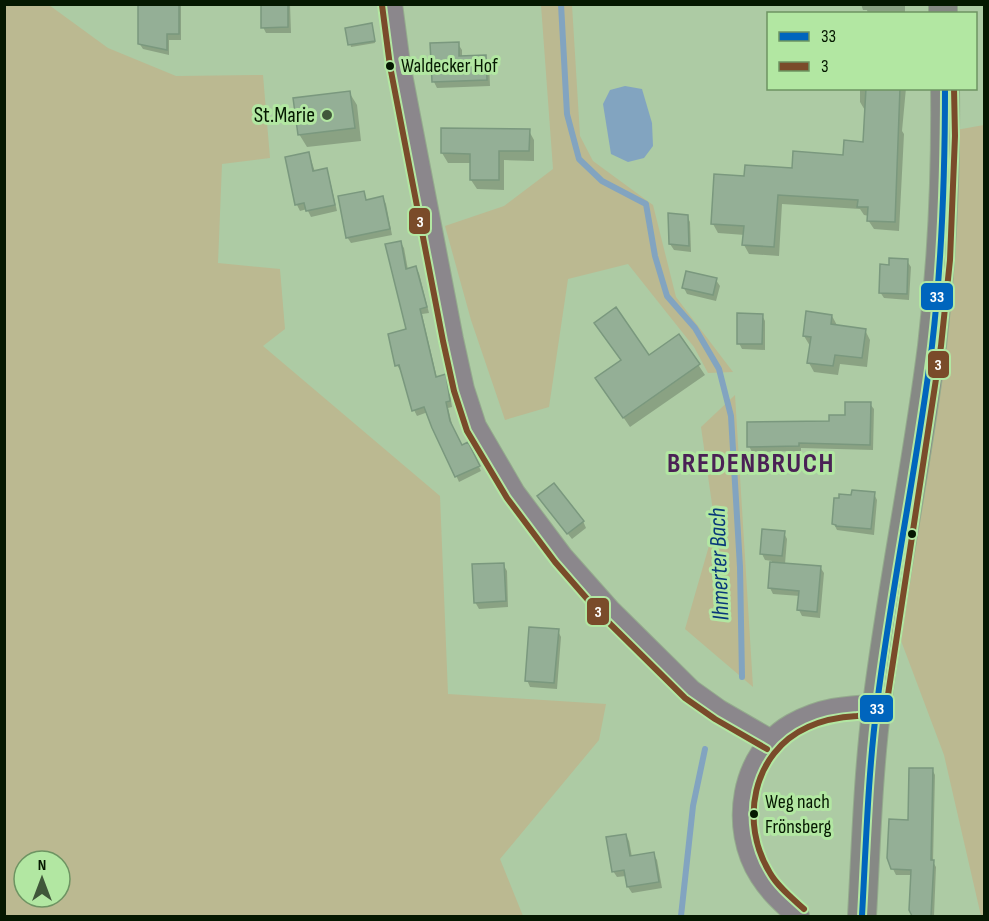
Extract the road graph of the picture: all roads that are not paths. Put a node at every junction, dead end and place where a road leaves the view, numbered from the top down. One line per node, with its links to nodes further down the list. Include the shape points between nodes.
1 (391, 4): 4 (street, via 452,339 475,426 514,493 562,557 609,610 692,691)
2 (945, 90): 3 (main road, via 941,260 932,345)
3 (876, 706): 4 (street, via 841,707 813,716); 6 (main road)
4 (771, 741): 5 (street, via 745,792 745,836 760,875)
5 (798, 916)
6 (862, 916)

